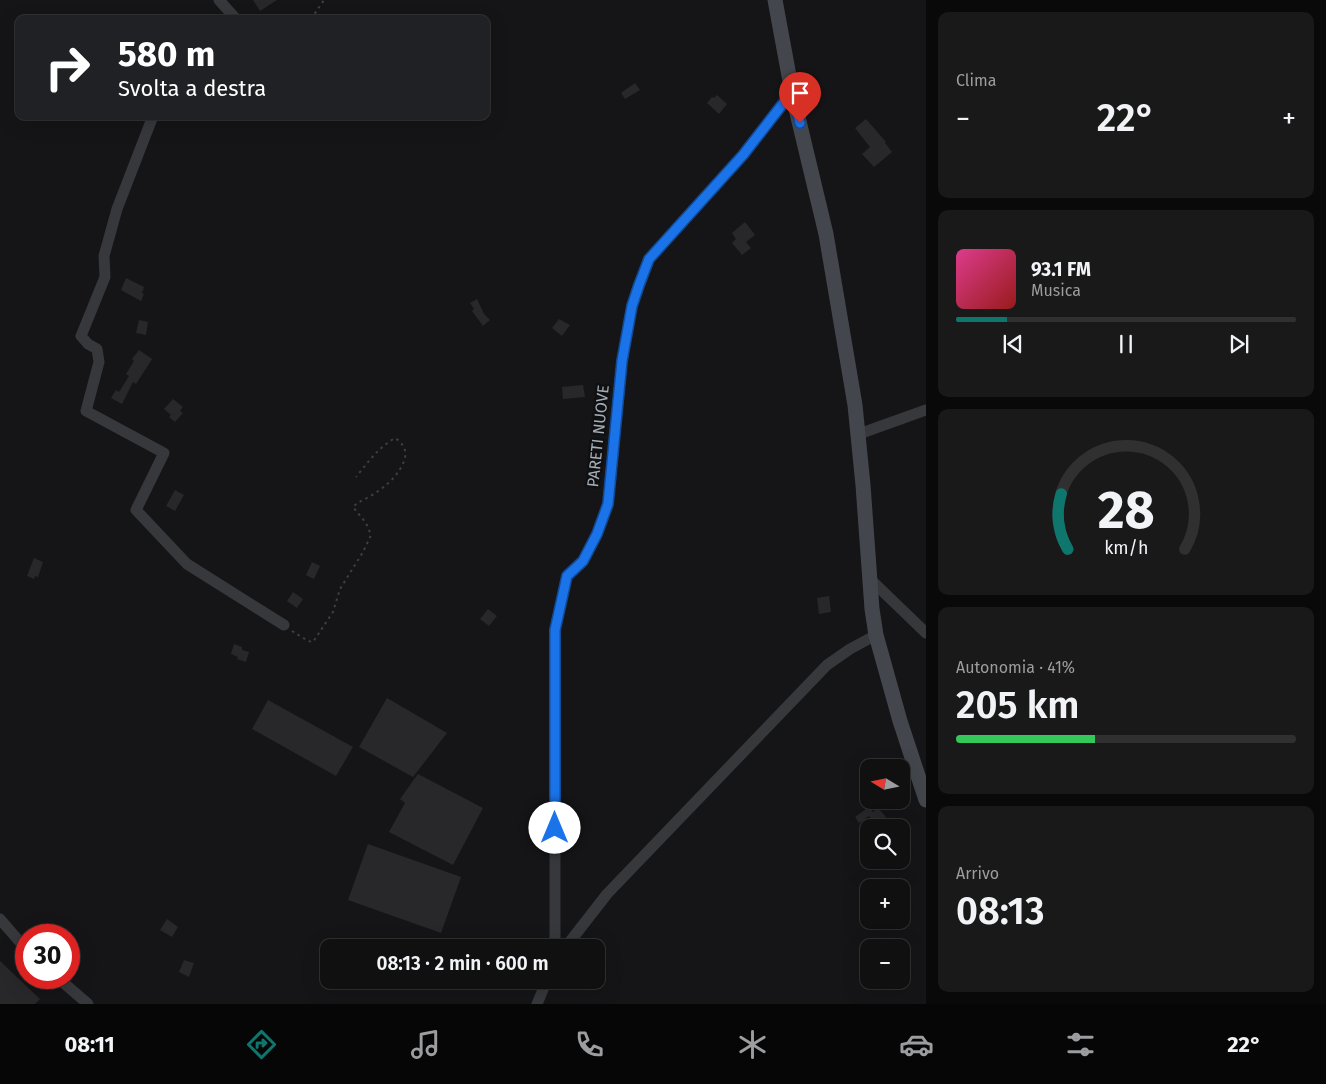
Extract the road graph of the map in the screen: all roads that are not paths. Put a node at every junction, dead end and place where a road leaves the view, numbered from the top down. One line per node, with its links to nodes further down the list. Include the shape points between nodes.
1 (219, 0): 3 (street)
2 (775, 0): 4 (main road)
3 (232, 15)
4 (792, 92): 7 (main road, via 826,234); 15 (street, PARETI NUOVE, via 743,155 649,259 632,306 622,361 608,504 583,561 567,576 555,630)
5 (151, 120): 9 (street, via 117,209 104,256 105,278 81,336 97,349 99,362 86,411 164,453 136,510 187,564)
6 (926, 410): 7 (street)
7 (859, 434): 8 (main road)
8 (870, 578): 10 (street); 11 (main road)
9 (284, 625)
10 (926, 633)
11 (876, 634): 12 (main road); 16 (street, via 827,665 607,894)
12 (926, 800)
13 (0, 919): 14 (street)
14 (15, 936)
15 (555, 939)
16 (572, 939)
17 (71, 989): 19 (street)
18 (543, 989): 20 (street)
19 (88, 1004)
20 (537, 1004)

